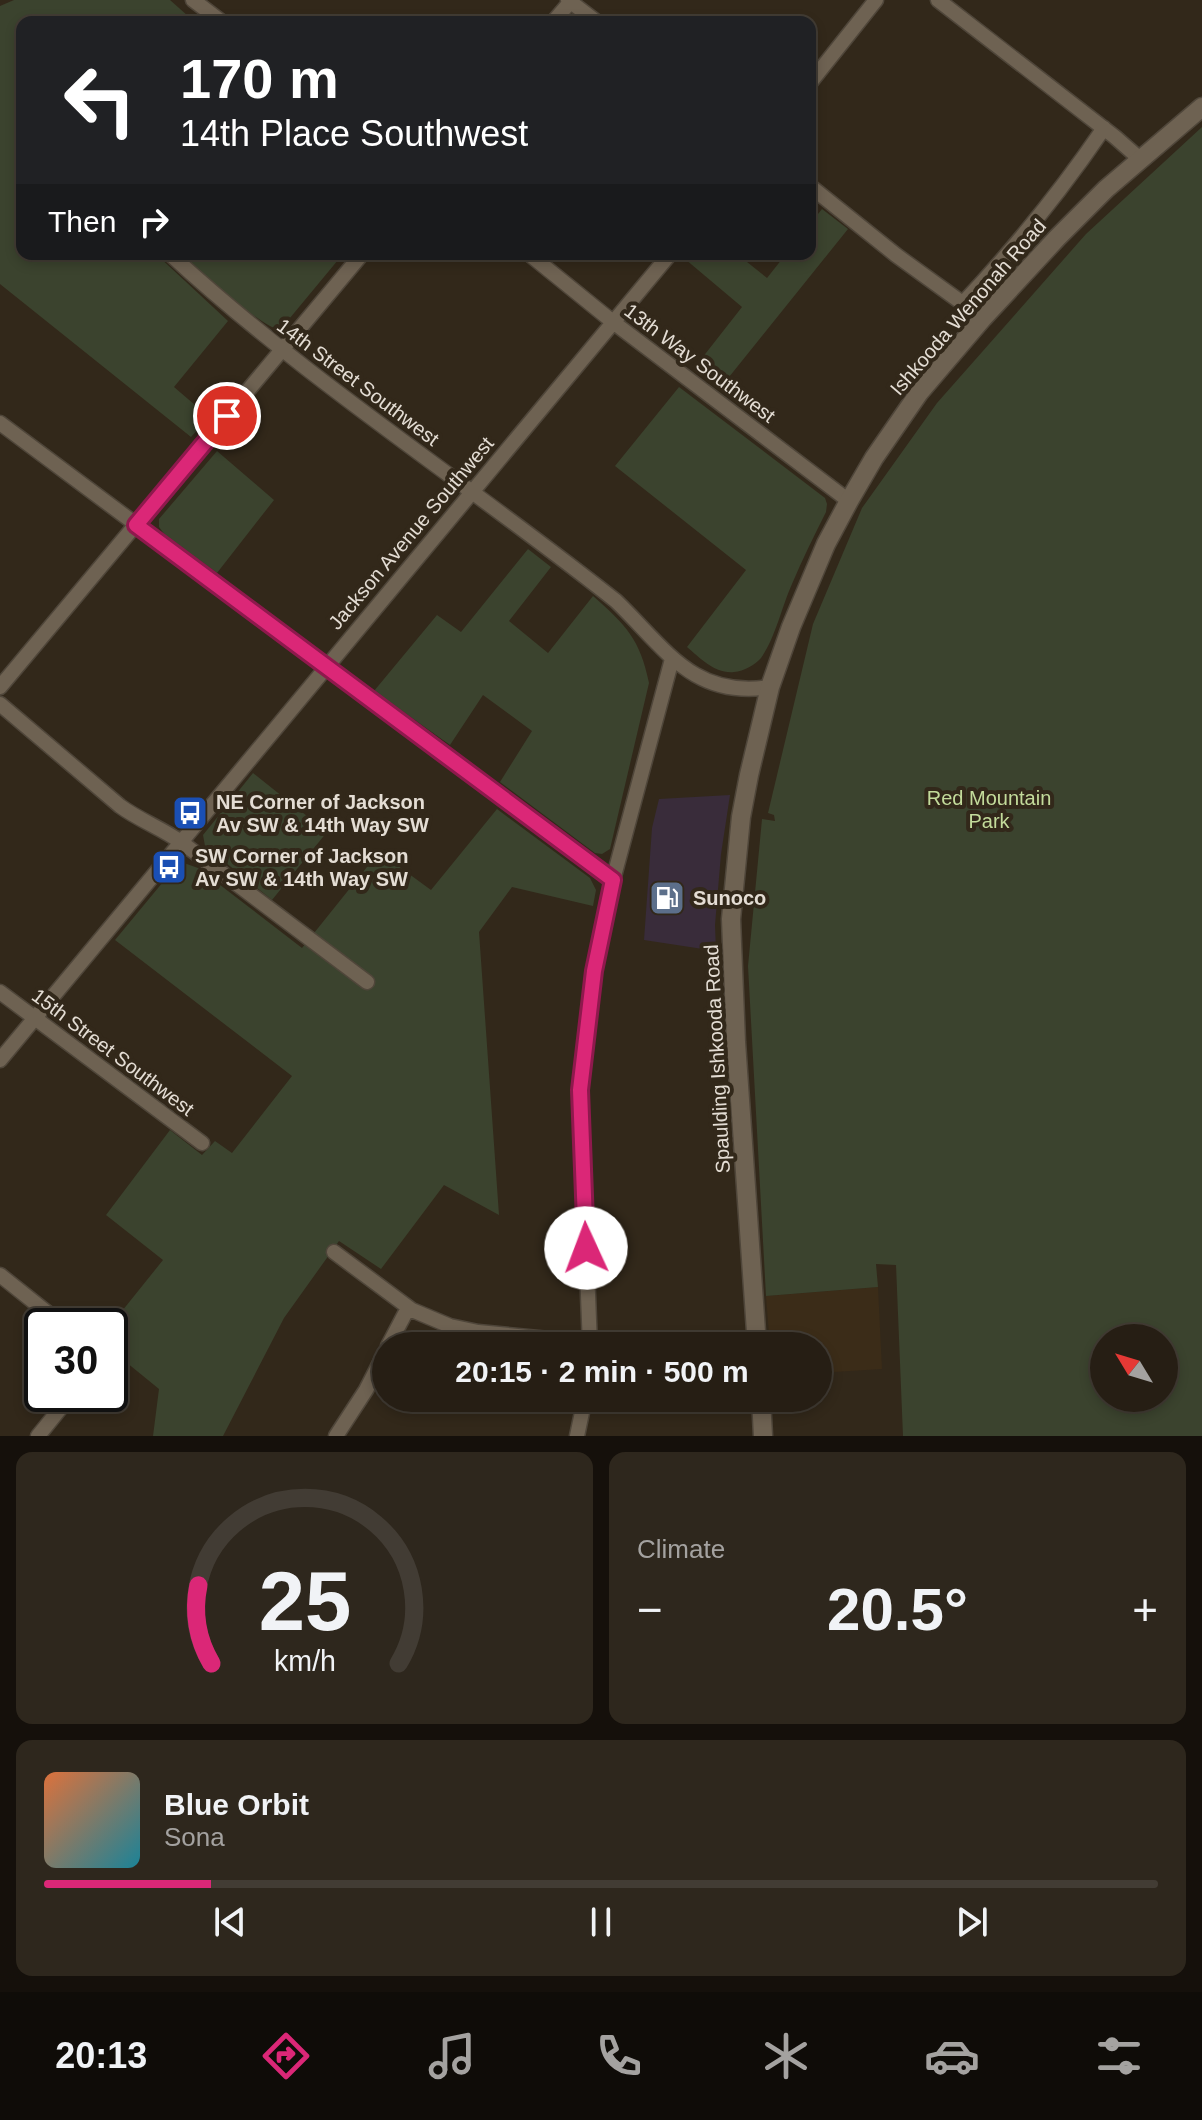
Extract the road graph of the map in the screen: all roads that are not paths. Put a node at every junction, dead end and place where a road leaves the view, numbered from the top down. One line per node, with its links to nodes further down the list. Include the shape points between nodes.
1 (193, 0): 5 (street)
2 (876, 0): 7 (street)
3 (938, 0): 9 (street)
4 (570, 1): 6 (street)
5 (214, 16)
6 (589, 16)
7 (816, 75)
8 (1202, 107): 10 (street)
9 (1104, 128): 10 (street); 16 (street, via 1023,238)
10 (1140, 159): 17 (street, Ishkooda Wenonah Road)
11 (816, 191): 16 (street)
12 (177, 260): 19 (street, 14th Street Southwest)
13 (357, 260): 19 (street)
14 (536, 260): 18 (street, 13th Way Southwest)
15 (665, 260): 18 (street, Jackson Avenue Southwest)
16 (963, 303): 17 (street)
17 (983, 318): 22 (street, Ishkooda Wenonah Road, via 919,393)
18 (613, 322): 21 (street, Jackson Avenue Southwest); 22 (street, 13th Way Southwest)
19 (282, 351): 21 (street, 14th Street Southwest); 23 (street)
20 (0, 423): 23 (street)
21 (471, 492): 24 (street, 14th Street Southwest, via 616,601); 25 (street, Jackson Avenue Southwest)
22 (849, 501): 27 (street, Spaulding Ishkooda Road, via 807,585)
23 (136, 525): 25 (street); 26 (street)
24 (672, 659): 27 (street, 14th Street Southwest, via 731,689); 30 (street)
25 (325, 667): 29 (street, Jackson Avenue Southwest); 30 (street)
26 (0, 687)
27 (770, 687): 43 (street, Spaulding Ishkooda Road, via 741,817 731,919)
28 (0, 704): 29 (street, via 120,806)
29 (181, 842): 31 (street); 33 (street, Jackson Avenue Southwest)
30 (613, 880): 42 (street, via 594,971 580,1090)
31 (367, 982)
32 (0, 992): 33 (street, 15th Street Southwest)
33 (34, 1018): 34 (street, Jackson Avenue Southwest); 35 (street, 15th Street Southwest)
34 (0, 1060)
35 (202, 1143)
36 (334, 1252): 39 (street)
37 (0, 1275): 38 (street)
38 (41, 1308)
39 (408, 1308): 40 (street); 41 (street)
40 (395, 1332)
41 (478, 1332)
42 (590, 1332)
43 (756, 1332)
44 (372, 1378): 49 (street)
45 (57, 1412): 48 (street)
46 (582, 1412): 50 (street)
47 (762, 1412): 51 (street)
48 (38, 1436)
49 (336, 1436)
50 (577, 1436)
51 (763, 1436)

